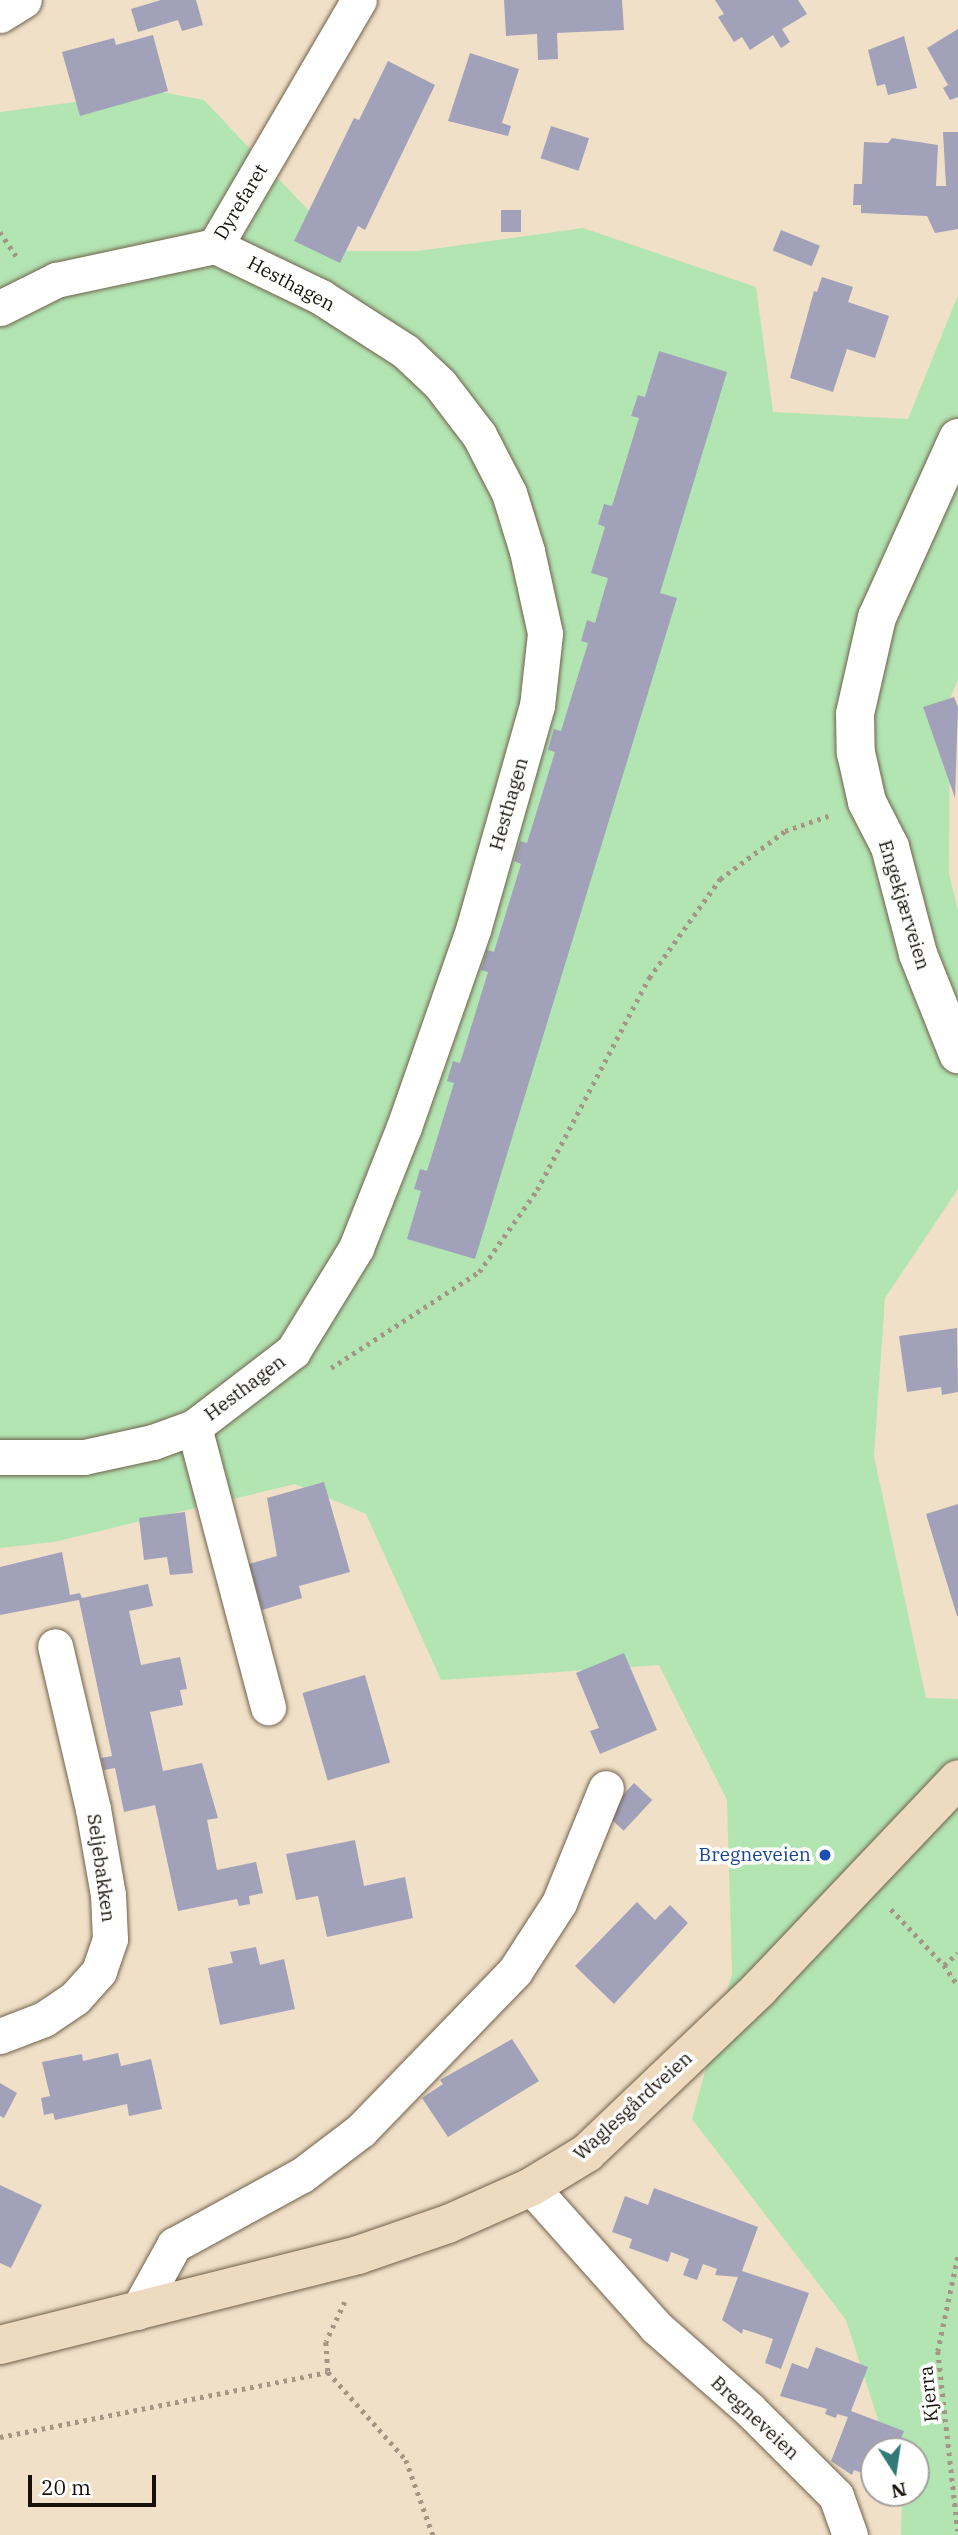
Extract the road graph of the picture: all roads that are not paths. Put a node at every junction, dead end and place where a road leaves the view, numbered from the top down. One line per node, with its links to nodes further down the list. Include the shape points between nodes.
1 (24, 0): 3 (street)
2 (359, 0): 4 (street, Dyrefaret)
3 (0, 15)
4 (215, 246): 5 (street, Dyrefaret, via 56,280); 8 (street, Hesthagen, via 321,297 405,351 440,384 479,435 509,493 545,633 537,706 472,930 404,1127 356,1248 293,1351)
5 (0, 308)
6 (958, 438): 7 (street, Engekjærveien, via 877,617 855,715 856,753 867,802 890,848 918,954)
7 (958, 1054)
8 (194, 1427): 9 (street, Hesthagen, via 153,1442 84,1457); 11 (street, Hesthagen)
9 (0, 1457)
10 (55, 1646): 14 (street, Seljebakken, via 93,1809 108,1895 110,1939 99,1970 75,1998 44,2019)
11 (268, 1707)
12 (958, 1779): 15 (main road, Waglesgårdveien, via 759,1989 587,2153)
13 (606, 1788): 16 (street, via 559,1902 515,1971 361,2130 302,2175 174,2245)
14 (0, 2036)
15 (531, 2188): 16 (main road, Waglesgårdveien, via 448,2224 358,2255); 18 (street, Bregneveien, via 656,2327 749,2409 836,2496)
16 (137, 2312): 17 (main road, Waglesgårdveien)
17 (0, 2346)
18 (850, 2535)

